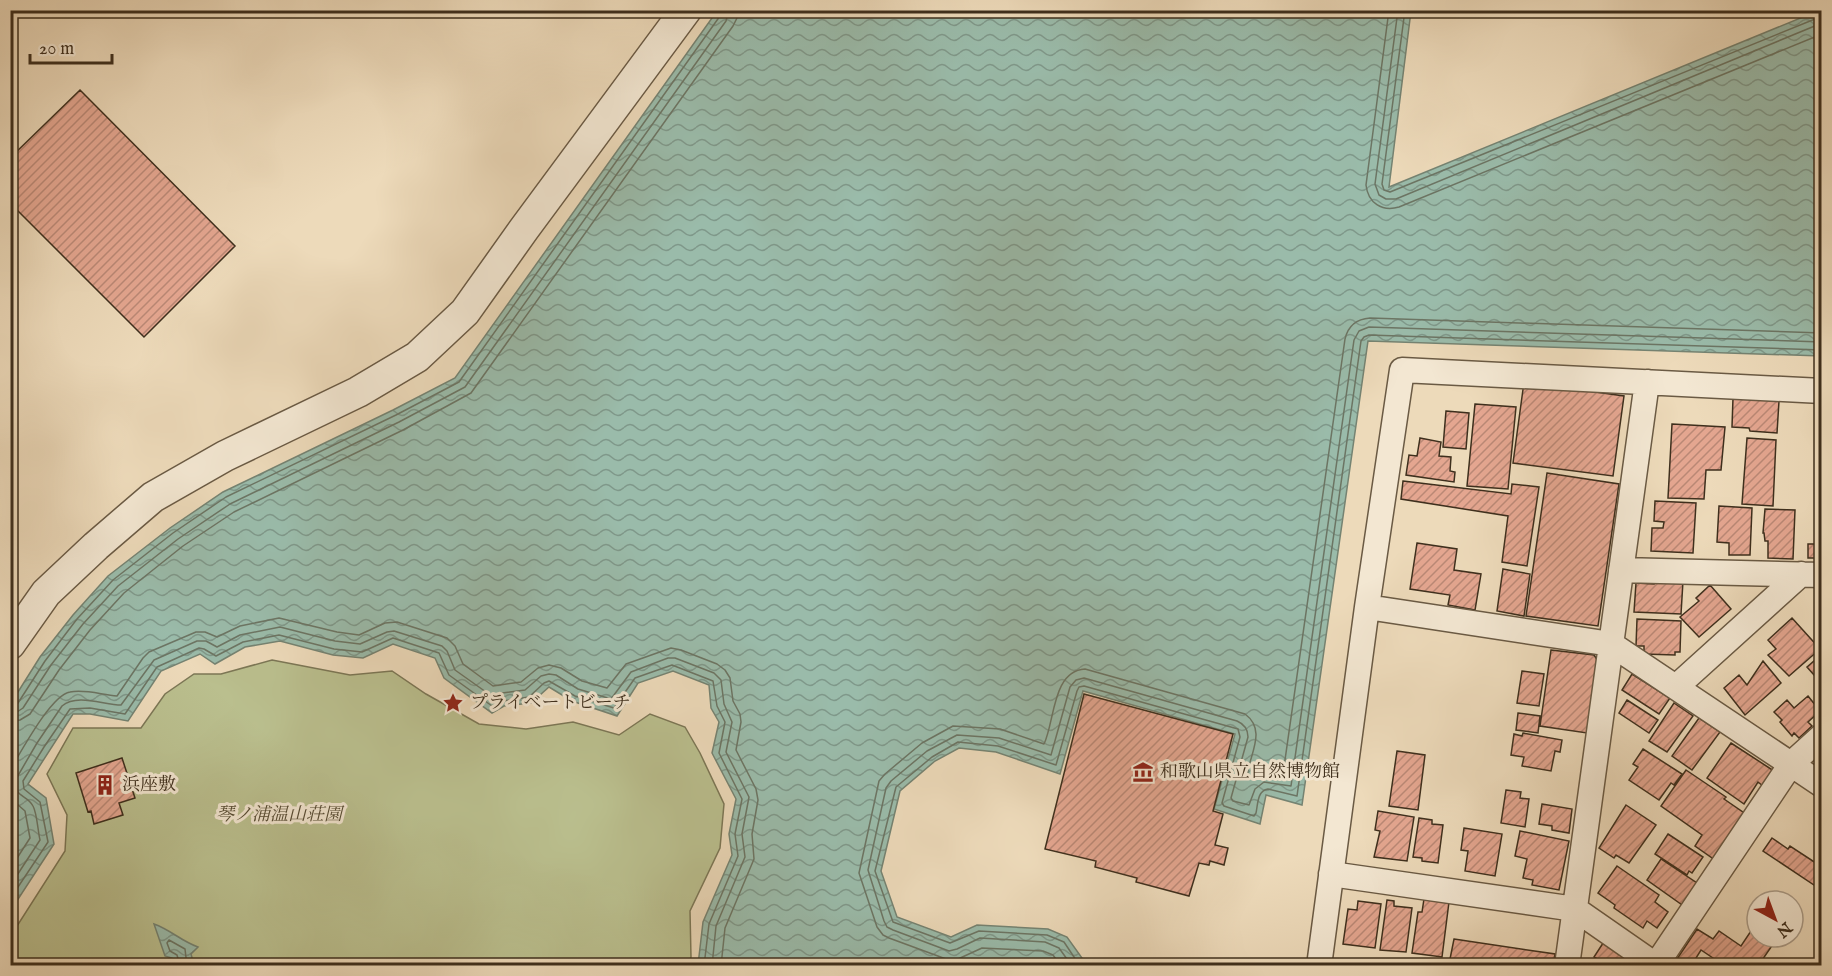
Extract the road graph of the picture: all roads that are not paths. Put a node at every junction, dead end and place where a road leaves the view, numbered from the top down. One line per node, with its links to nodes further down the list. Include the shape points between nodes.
1 (686, 10): 7 (street, via 465,312 417,357 358,392 225,456 153,498 46,593)
2 (1647, 382): 3 (street); 4 (street); 6 (street, via 1402,370)
3 (1821, 391)
4 (1621, 570): 5 (street); 8 (street)
5 (1811, 575): 9 (street)
6 (1367, 607): 8 (street); 13 (street)
7 (10, 644)
8 (1611, 644): 9 (street); 14 (street)
9 (1676, 687): 11 (street)
10 (1821, 736): 11 (street)
11 (1791, 764): 12 (street); 15 (street)
12 (1821, 785)
13 (1331, 874): 14 (street); 16 (street)
14 (1575, 909): 15 (street); 17 (street)
15 (1656, 965)
16 (1319, 966)
17 (1567, 966)

